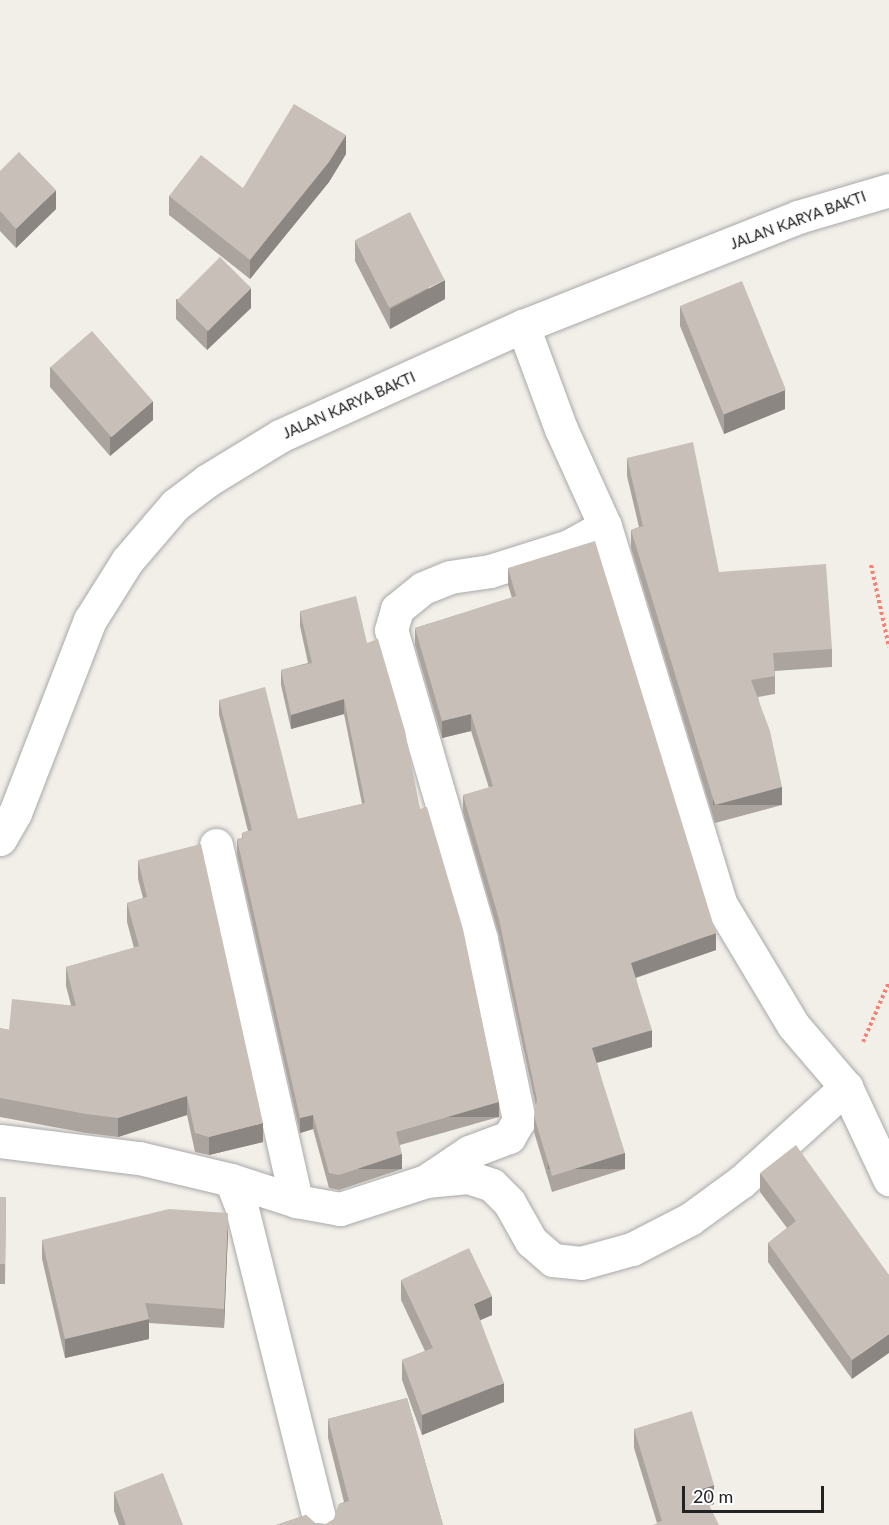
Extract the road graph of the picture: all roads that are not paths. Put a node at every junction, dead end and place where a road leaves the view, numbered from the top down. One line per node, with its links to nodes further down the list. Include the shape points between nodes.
1 (889, 190): 2 (street, JALAN KARYA BAKTI, via 798,217)
2 (524, 326): 3 (street, via 561,429); 4 (street, JALAN KARYA BAKTI, via 280,436 175,505 127,561 90,620 15,813)
3 (605, 526): 6 (street, via 720,903 793,1025); 10 (street, via 569,546 490,571 450,577 423,588 397,609 391,630 480,939 519,1120 509,1137 469,1152)
4 (0, 838)
5 (216, 845): 11 (street)
6 (846, 1087): 8 (street); 10 (street, via 741,1182 690,1219 632,1249 581,1263 553,1260 531,1241 509,1202 492,1185 468,1177)
7 (0, 1141): 9 (street, via 140,1158)
8 (889, 1179)
9 (231, 1180): 11 (street); 12 (street, via 242,1209)
10 (426, 1181): 11 (street, via 357,1207 328,1208)
11 (296, 1201)
12 (321, 1525)

